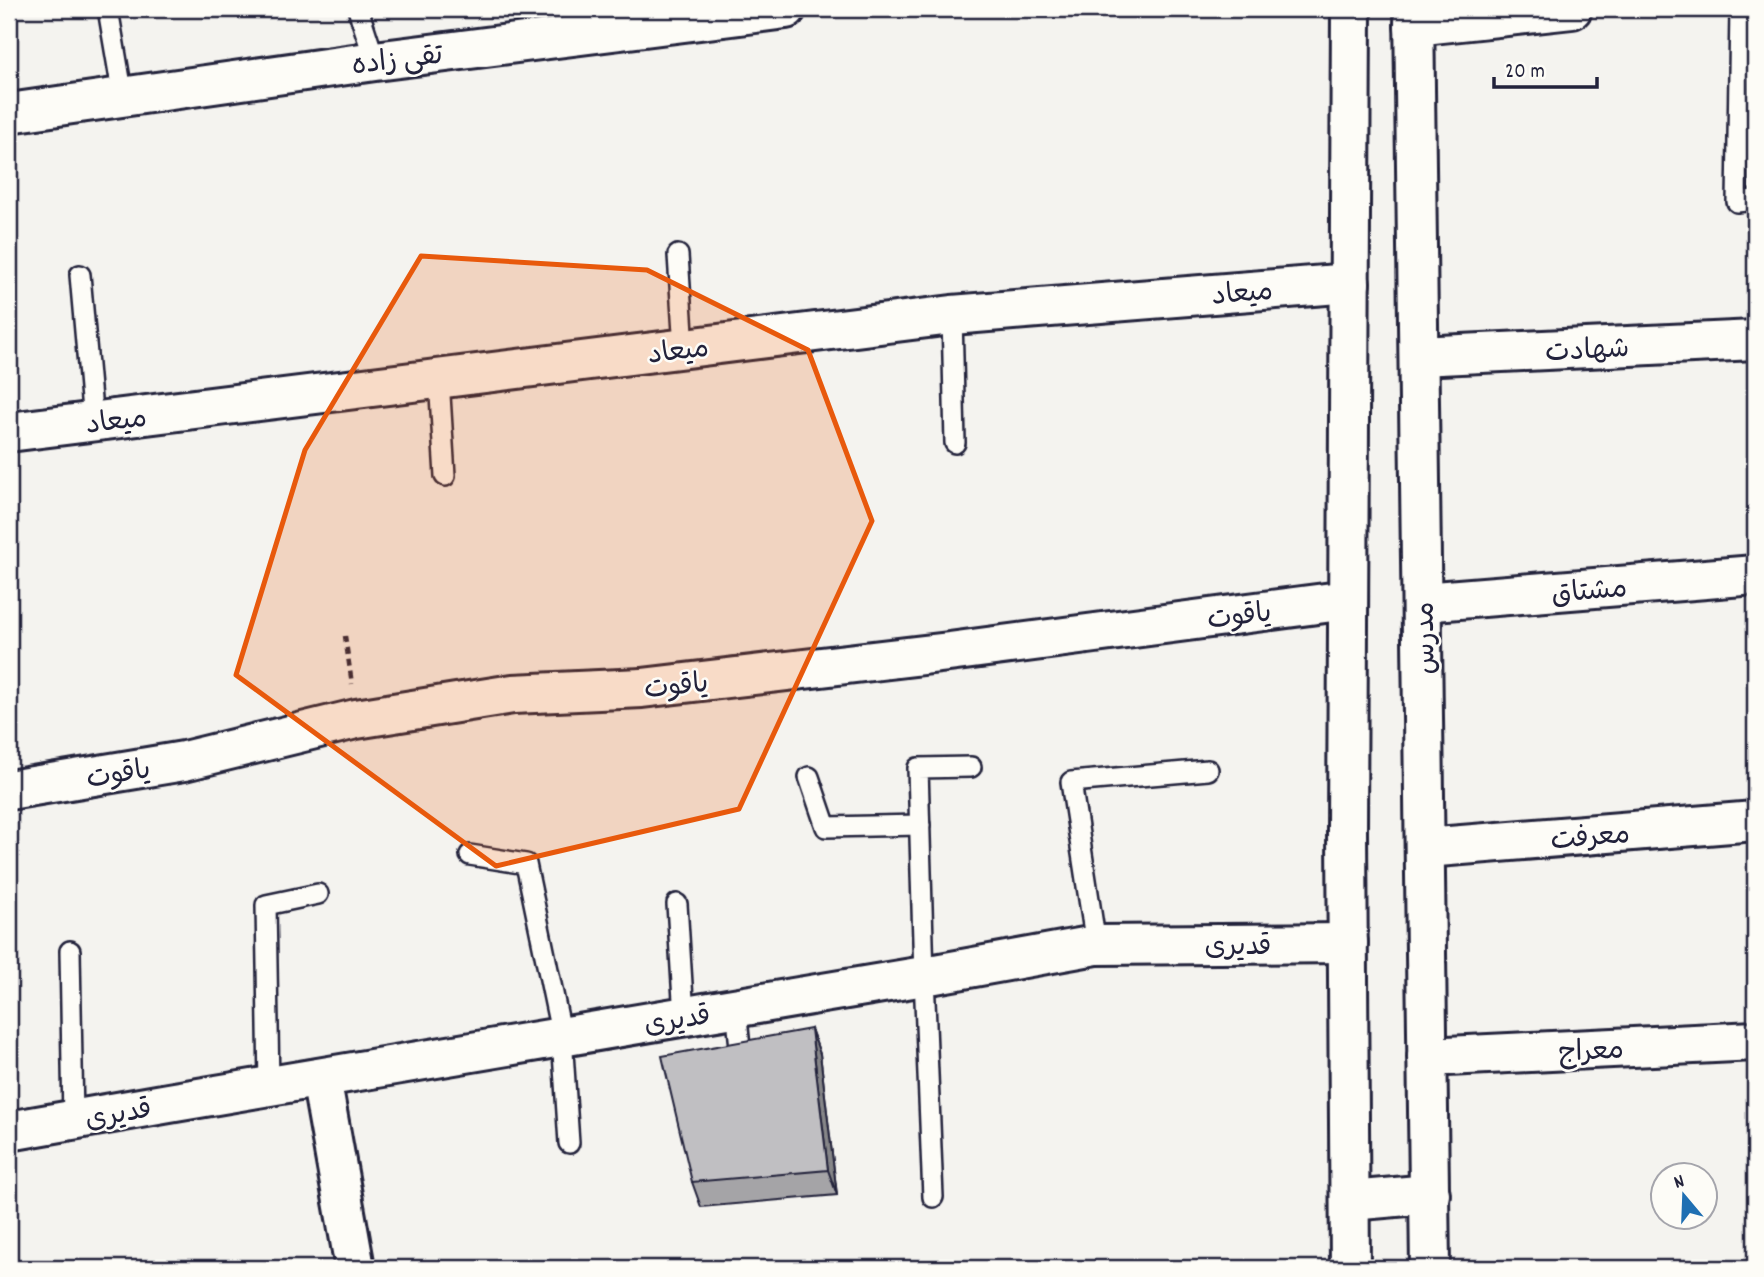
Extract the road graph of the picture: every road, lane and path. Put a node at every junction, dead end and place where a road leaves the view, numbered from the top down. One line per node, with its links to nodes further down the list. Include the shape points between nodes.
1 (108, 9): 9 (lane)
2 (358, 9): 8 (lane)
3 (786, 9): 8 (street, تقی زاده)
4 (1351, 9): 14 (street)
5 (1572, 9): 7 (street)
6 (1740, 9): 11 (lane, via 1737,202)
7 (1414, 18): 18 (street, مدرس)
8 (375, 61): 9 (street, تقی زاده)
9 (122, 97): 10 (street, تقی زاده)
10 (9, 113)
11 (1755, 200)
12 (678, 255): 17 (lane)
13 (80, 275): 20 (lane)
14 (1350, 283): 15 (street, میعاد); 25 (street)
15 (951, 315): 17 (street, میعاد); 22 (lane)
16 (1755, 340): 18 (street, شهادت)
17 (684, 348): 19 (street, میعاد)
18 (1419, 356): 26 (street, مدرس)
19 (439, 379): 20 (street, میعاد); 23 (lane)
20 (93, 422): 21 (street, میعاد)
21 (9, 432)
22 (955, 443)
23 (445, 476)
24 (1755, 575): 26 (street, مشتاق)
25 (1348, 600): 28 (street, یاقوت, via 642,688 513,694); 39 (street)
26 (1422, 602): 35 (street, مدرس)
27 (345, 636): 28 (path)
28 (356, 719): 32 (street, یاقوت, via 184,761)
29 (971, 767): 34 (lane, via 918,768)
30 (1208, 770): 40 (lane, via 1071,782)
31 (809, 777): 34 (lane, via 827,827)
32 (9, 790)
33 (1755, 821): 35 (street, معرفت)
34 (920, 825): 42 (lane)
35 (1425, 848): 47 (street, مدرس)
36 (470, 855): 45 (lane, via 526,864)
37 (318, 894): 50 (lane, via 265,905)
38 (677, 904): 44 (lane)
39 (1348, 943): 40 (street, قدیری); 56 (street)
40 (1096, 945): 42 (street, قدیری)
41 (70, 951): 51 (lane)
42 (924, 976): 43 (street, قدیری); 55 (lane)
43 (736, 1008): 44 (street, قدیری); 48 (lane)
44 (684, 1016): 45 (street, قدیری)
45 (562, 1037): 49 (street, قدیری); 53 (lane)
46 (1755, 1041): 47 (street, معراج)
47 (1427, 1057): 54 (street, مدرس)
48 (742, 1068)
49 (321, 1078): 50 (street, قدیری); 57 (street)
50 (269, 1086): 51 (street, قدیری)
51 (73, 1120): 52 (street, قدیری)
52 (9, 1131)
53 (569, 1143)
54 (1430, 1194): 56 (street); 59 (street, مدرس)
55 (933, 1197)
56 (1350, 1201): 58 (street)
57 (355, 1268)
58 (1350, 1268)
59 (1430, 1268)

